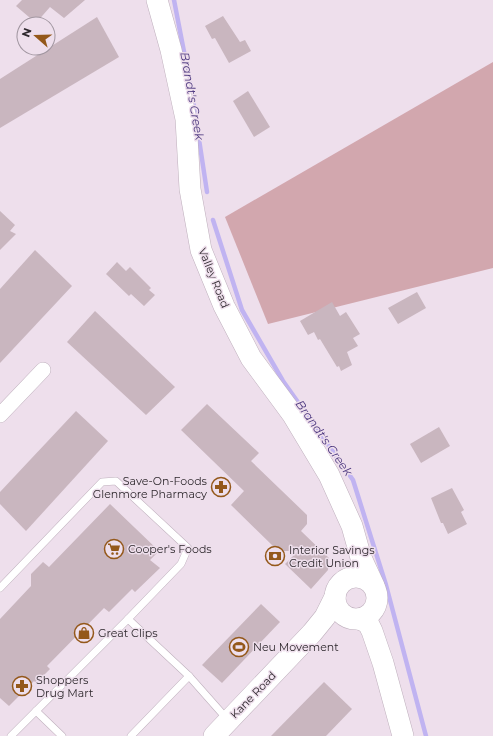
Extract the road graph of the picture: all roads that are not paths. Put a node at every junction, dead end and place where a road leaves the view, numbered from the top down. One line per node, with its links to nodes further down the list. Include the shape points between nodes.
1 (157, 0): 4 (street, Valley Road, via 186,119 190,189 201,250 224,306 251,358 297,421 329,475)
2 (43, 370): 3 (street)
3 (0, 415)
4 (352, 526): 6 (street, Valley Road, via 353,548 350,567); 7 (street, Valley Road, via 361,558)
5 (0, 588): 8 (lane, via 102,482 116,481 188,548 181,564)
6 (337, 590): 7 (street, via 345,579 358,576 364,578); 9 (street, Valley Road, via 338,609 342,614); 10 (street, Kane Road, via 325,617)
7 (376, 593): 9 (street, via 372,612); 11 (street, Valley Road, via 377,626)
8 (128, 619): 12 (lane); 13 (lane)
9 (356, 619): 10 (street, Kane Road, via 336,622 318,632); 11 (street, Valley Road, via 364,621 370,627)
10 (293, 653): 14 (street, Kane Road)
11 (383, 663): 19 (street, Valley Road)
12 (189, 676): 14 (lane); 17 (lane)
13 (36, 711): 15 (lane); 16 (lane)
14 (228, 721): 18 (street, Kane Road)
15 (11, 736)
16 (62, 736)
17 (131, 736)
18 (214, 736)
19 (403, 736)

